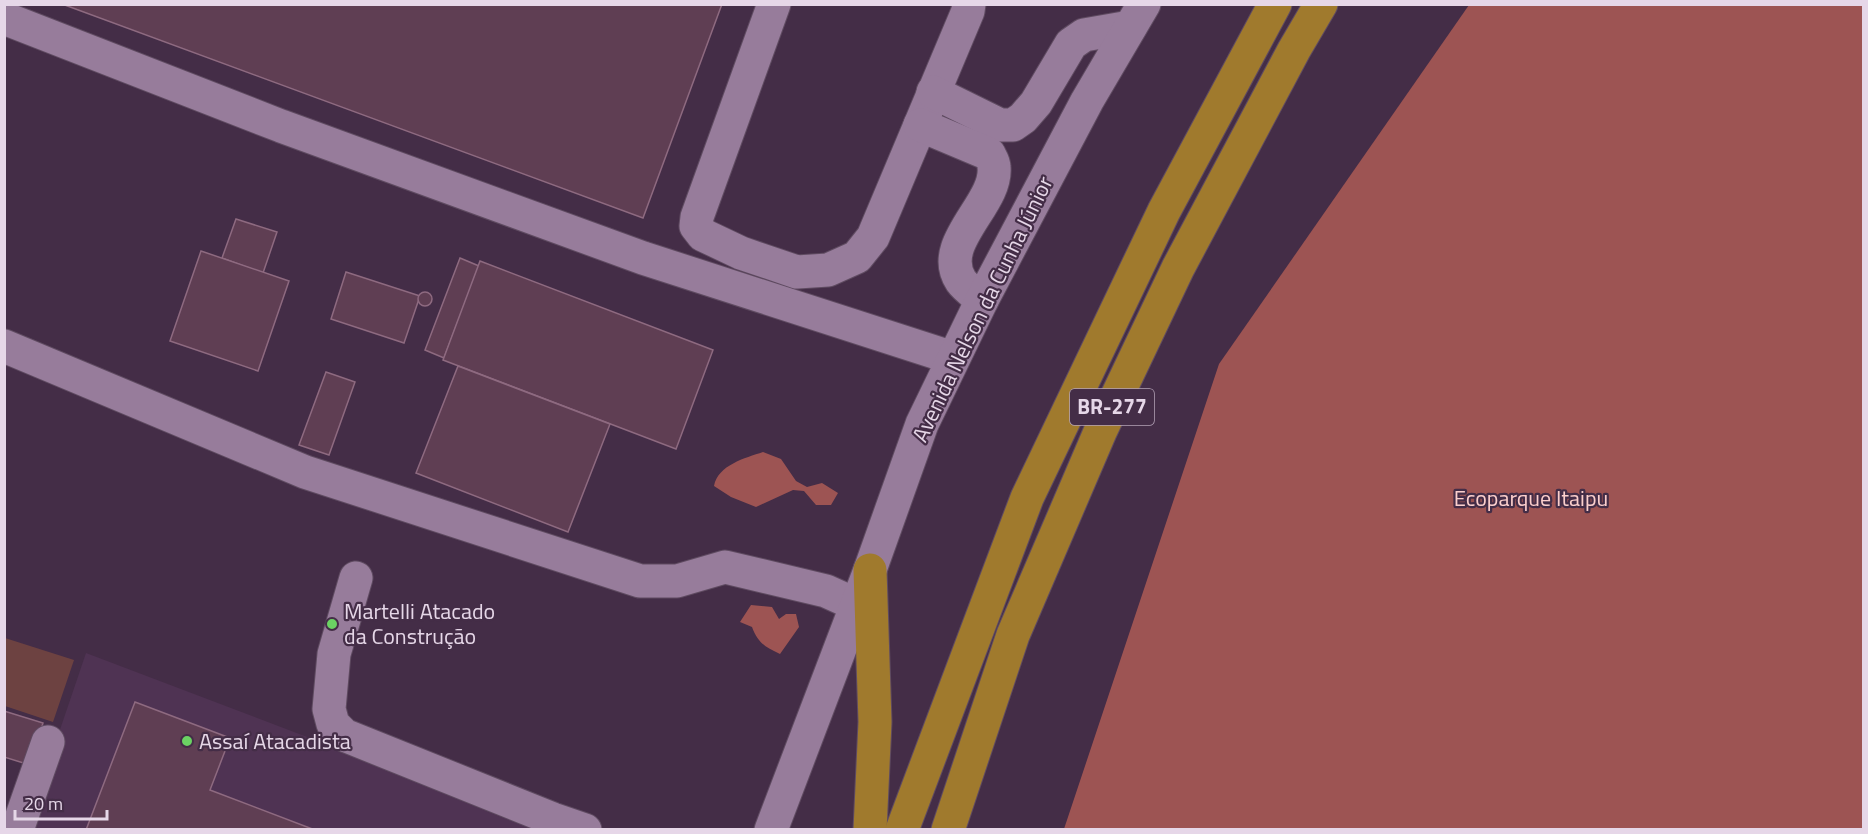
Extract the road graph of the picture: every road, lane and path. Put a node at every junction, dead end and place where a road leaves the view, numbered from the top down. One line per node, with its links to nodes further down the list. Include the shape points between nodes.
1 (774, 4): 8 (street, via 697,217 696,226 703,234 741,253 797,272 828,270 857,257 878,227)
2 (969, 4): 7 (street)
3 (1275, 4): 21 (highway, BR-277, via 1164,211 1027,498)
4 (1321, 4): 22 (highway, BR-277, via 1179,268 1100,432 1013,635)
5 (1137, 16): 9 (street, via 1084,35 1071,44 1036,103); 10 (street, Avenida Nelson da Cunha Júnior, via 1086,101)
6 (4, 18): 12 (street, via 281,126 643,258)
7 (933, 92): 8 (street); 9 (street)
8 (920, 125): 9 (street)
9 (995, 139): 10 (street, via 990,188 955,252 955,266 962,282)
10 (982, 300): 12 (street, Avenida Nelson da Cunha Júnior)
11 (4, 346): 15 (street, via 305,472 640,581 677,581 725,567 826,591)
12 (953, 358): 13 (street, Avenida Nelson da Cunha Júnior, via 922,424)
13 (870, 570): 15 (street, Avenida Nelson da Cunha Júnior); 20 (highway, via 875,722)
14 (357, 578): 18 (street, via 334,654 328,709 333,724 344,735)
15 (856, 605): 19 (street, Avenida Nelson da Cunha Júnior)
16 (48, 742): 17 (street)
17 (17, 830)
18 (585, 830)
19 (771, 830)
20 (870, 830)
21 (902, 830)
22 (948, 830)

